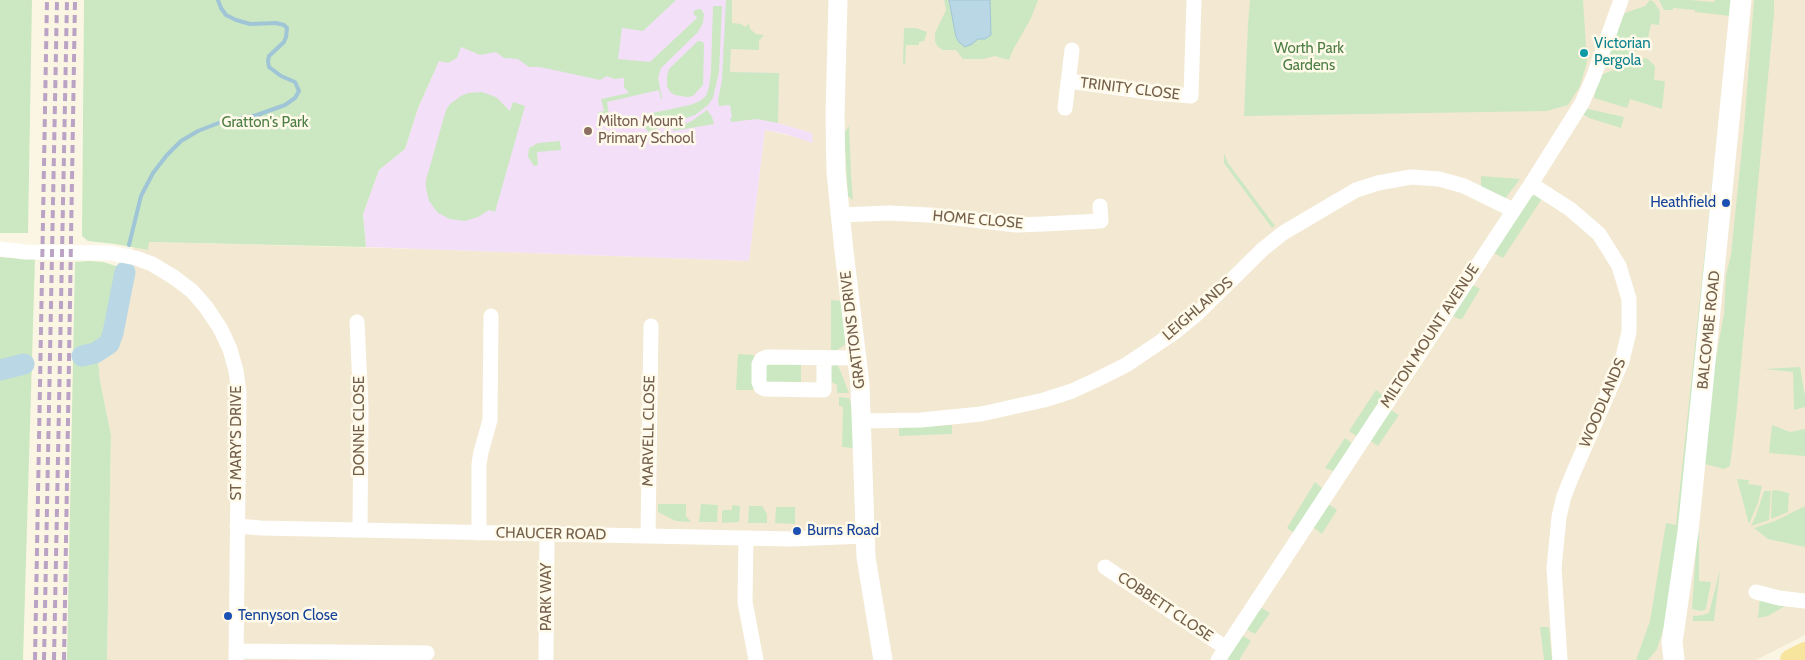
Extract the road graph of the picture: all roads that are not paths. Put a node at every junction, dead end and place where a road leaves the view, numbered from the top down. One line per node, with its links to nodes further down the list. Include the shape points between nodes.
1 (838, 0): 11 (street, GRATTONS DRIVE, via 835,115)
2 (1194, 0): 6 (street, TRINITY CLOSE, via 1198,96)
3 (1621, 0): 8 (street, MILTON MOUNT AVENUE, via 1582,103)
4 (1742, 0): 32 (main road, BALCOMBE ROAD, via 1688,532)
5 (1072, 50): 6 (street, TRINITY CLOSE)
6 (1069, 81): 7 (street, TRINITY CLOSE)
7 (1065, 108)
8 (1531, 184): 10 (street, MILTON MOUNT AVENUE); 37 (street, WOODLANDS, via 1570,209 1599,234 1619,266 1629,299 1629,332 1622,361 1572,476 1559,517 1554,568)
9 (1100, 206): 11 (street, HOME CLOSE, via 1101,226 1017,225 889,213)
10 (1513, 210): 18 (street, LEIGHLANDS, via 1464,186 1439,179 1412,177 1378,183 1336,202 1284,233 1175,332 1126,365 1096,380 1044,400 981,414); 31 (street, MILTON MOUNT AVENUE)
11 (840, 216): 17 (street, GRATTONS DRIVE)
12 (0, 249): 19 (street, ST MARY'S DRIVE, via 126,255 152,264 175,278 206,307 230,349 236,371 239,393)
13 (491, 316): 21 (street, via 490,420 480,452)
14 (357, 322): 20 (street, DONNE CLOSE, via 361,415)
15 (651, 326): 23 (street, MARVELL CLOSE)
16 (824, 358): 17 (street)
17 (858, 358): 18 (street, GRATTONS DRIVE)
18 (862, 421): 24 (street, GRATTONS DRIVE)
19 (237, 526): 20 (street, CHAUCER ROAD); 33 (street, ST MARY'S DRIVE)
20 (360, 530): 21 (street, CHAUCER ROAD)
21 (479, 533): 22 (street, CHAUCER ROAD)
22 (547, 534): 23 (street, CHAUCER ROAD); 34 (street, PARK WAY)
23 (648, 536): 25 (street, CHAUCER ROAD)
24 (865, 536): 25 (street, CHAUCER ROAD); 36 (street, GRATTONS DRIVE)
25 (746, 538): 35 (street, via 745,602)
26 (1105, 567): 31 (street, COBBETT CLOSE)
27 (1756, 592): 28 (street)
28 (1805, 601)
29 (1805, 652): 38 (main road)
30 (427, 653): 33 (street)
31 (1222, 654)
32 (1669, 654)
33 (236, 655)
34 (546, 660)
35 (756, 660)
36 (883, 660)
37 (1560, 660)
38 (1791, 660)

